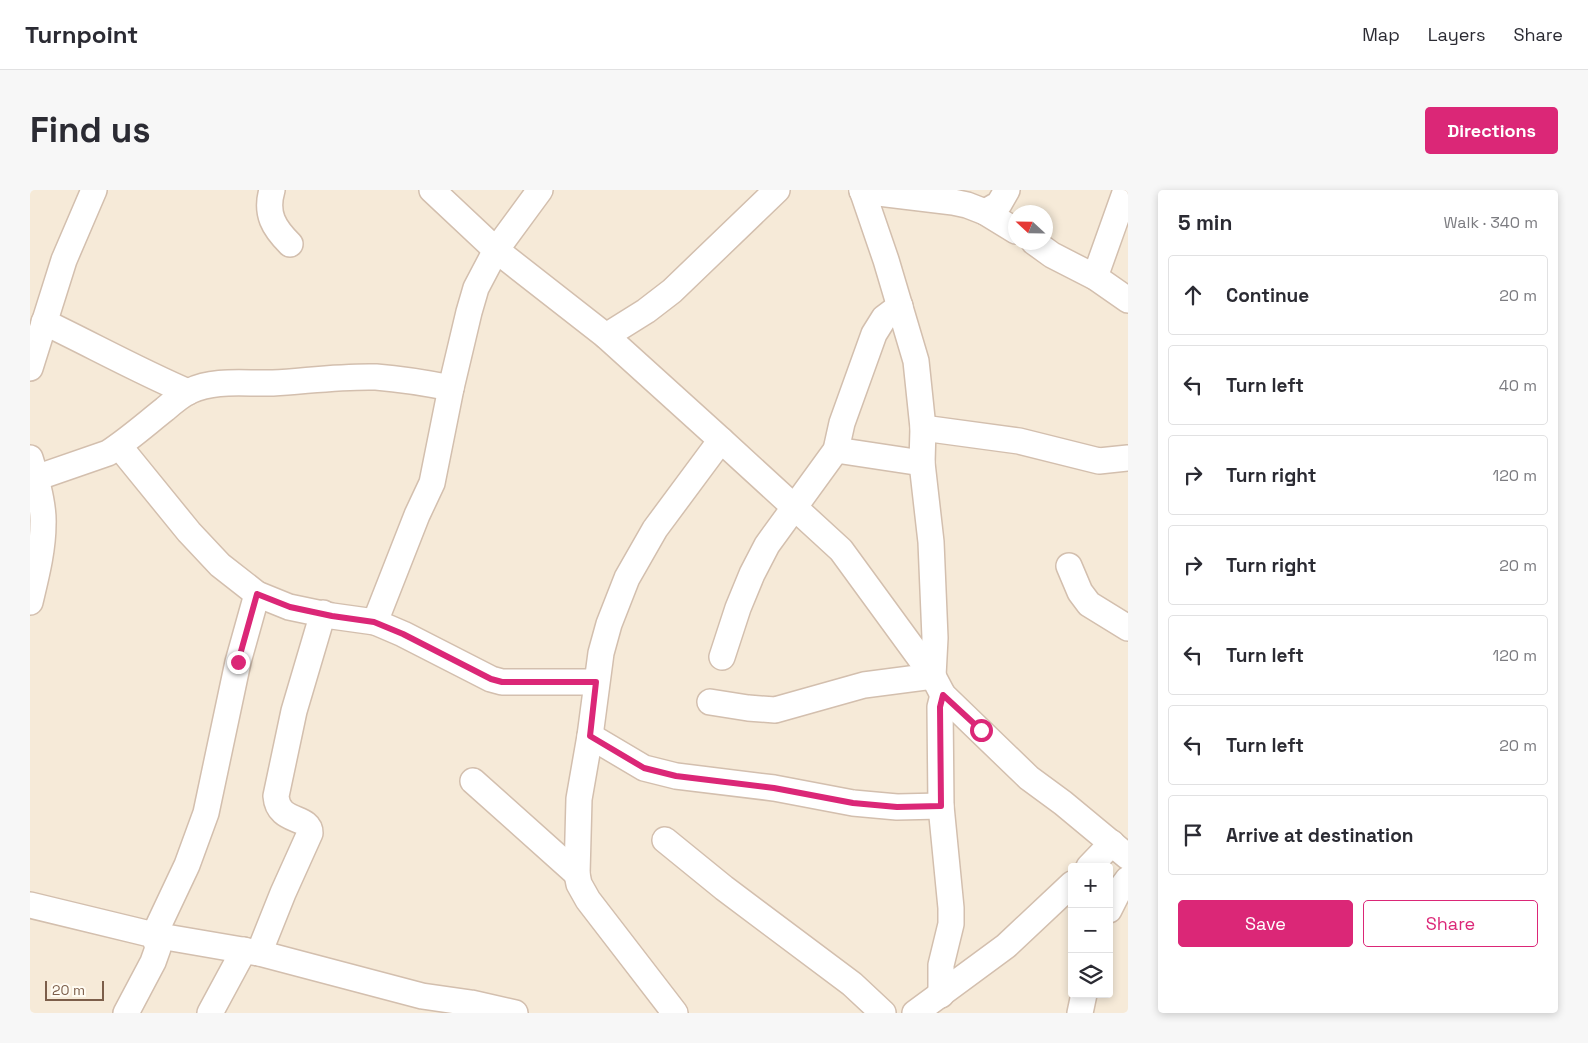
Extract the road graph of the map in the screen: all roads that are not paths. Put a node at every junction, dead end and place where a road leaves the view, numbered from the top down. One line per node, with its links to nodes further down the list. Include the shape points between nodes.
1 (94, 190): 17 (street, via 64,260)
2 (272, 190): 11 (street, via 272,220)
3 (432, 190): 12 (street)
4 (540, 190): 12 (street)
5 (777, 190): 18 (street, via 672,291)
6 (862, 190): 9 (street, via 953,202); 16 (street)
7 (1007, 190): 9 (street, via 999,204)
8 (1126, 190): 14 (street)
9 (985, 212): 10 (street)
10 (1008, 225)
11 (290, 244)
12 (496, 250): 18 (street); 20 (street, via 474,296)
13 (1045, 250): 14 (street)
14 (1095, 277): 15 (street)
15 (1128, 300)
16 (900, 306): 22 (street, via 916,361); 25 (street, via 884,318 874,334 842,423)
17 (44, 322): 19 (street); 21 (street)
18 (606, 336): 23 (street)
19 (30, 368)
20 (451, 388): 21 (street, via 374,377 223,383); 34 (street, via 432,483)
21 (188, 392): 24 (street)
22 (922, 428): 26 (street, via 1019,442 1099,461); 27 (street)
23 (722, 440): 29 (street); 37 (street, via 655,529 627,578 609,624)
24 (119, 446): 28 (street, via 92,460); 31 (street, via 189,532 220,565)
25 (836, 450): 27 (street); 29 (street)
26 (1128, 458)
27 (922, 463): 38 (street, via 931,542)
28 (32, 472): 32 (street, via 44,522)
29 (793, 508): 36 (street, via 767,545 752,574); 38 (street, via 840,550)
30 (1069, 566): 35 (street, via 1089,604)
31 (257, 594): 33 (street, via 290,607); 51 (street, via 238,662 206,813 187,866)
32 (30, 602)
33 (323, 613): 34 (street); 52 (street, via 294,711 276,796 276,805 284,813 311,830)
34 (374, 622): 37 (street, via 502,682)
35 (1128, 628)
36 (722, 657)
37 (596, 682): 40 (street)
38 (938, 685): 39 (street, via 864,685 775,710); 42 (street); 44 (street, via 1030,778)
39 (710, 702)
40 (590, 736): 42 (street, via 644,768 676,776 774,788 853,803); 46 (street, via 579,799)
41 (473, 782): 46 (street)
42 (941, 806): 53 (street, via 951,924 941,965)
43 (665, 840): 60 (street, via 852,984)
44 (1120, 850): 45 (street)
45 (1096, 863)
46 (577, 874): 59 (street, via 588,900)
47 (1128, 879): 50 (street)
48 (1068, 888): 53 (street, via 1006,946)
49 (30, 905): 51 (street)
50 (1110, 908)
51 (154, 935): 52 (street); 56 (street, via 158,948 153,962)
52 (252, 952): 55 (street); 57 (street)
53 (941, 995): 61 (street)
54 (1083, 998): 62 (street)
55 (419, 1004): 58 (street, via 471,1003)
56 (126, 1013)
57 (210, 1013)
58 (515, 1013)
59 (675, 1013)
60 (883, 1013)
61 (915, 1013)
62 (1080, 1013)

